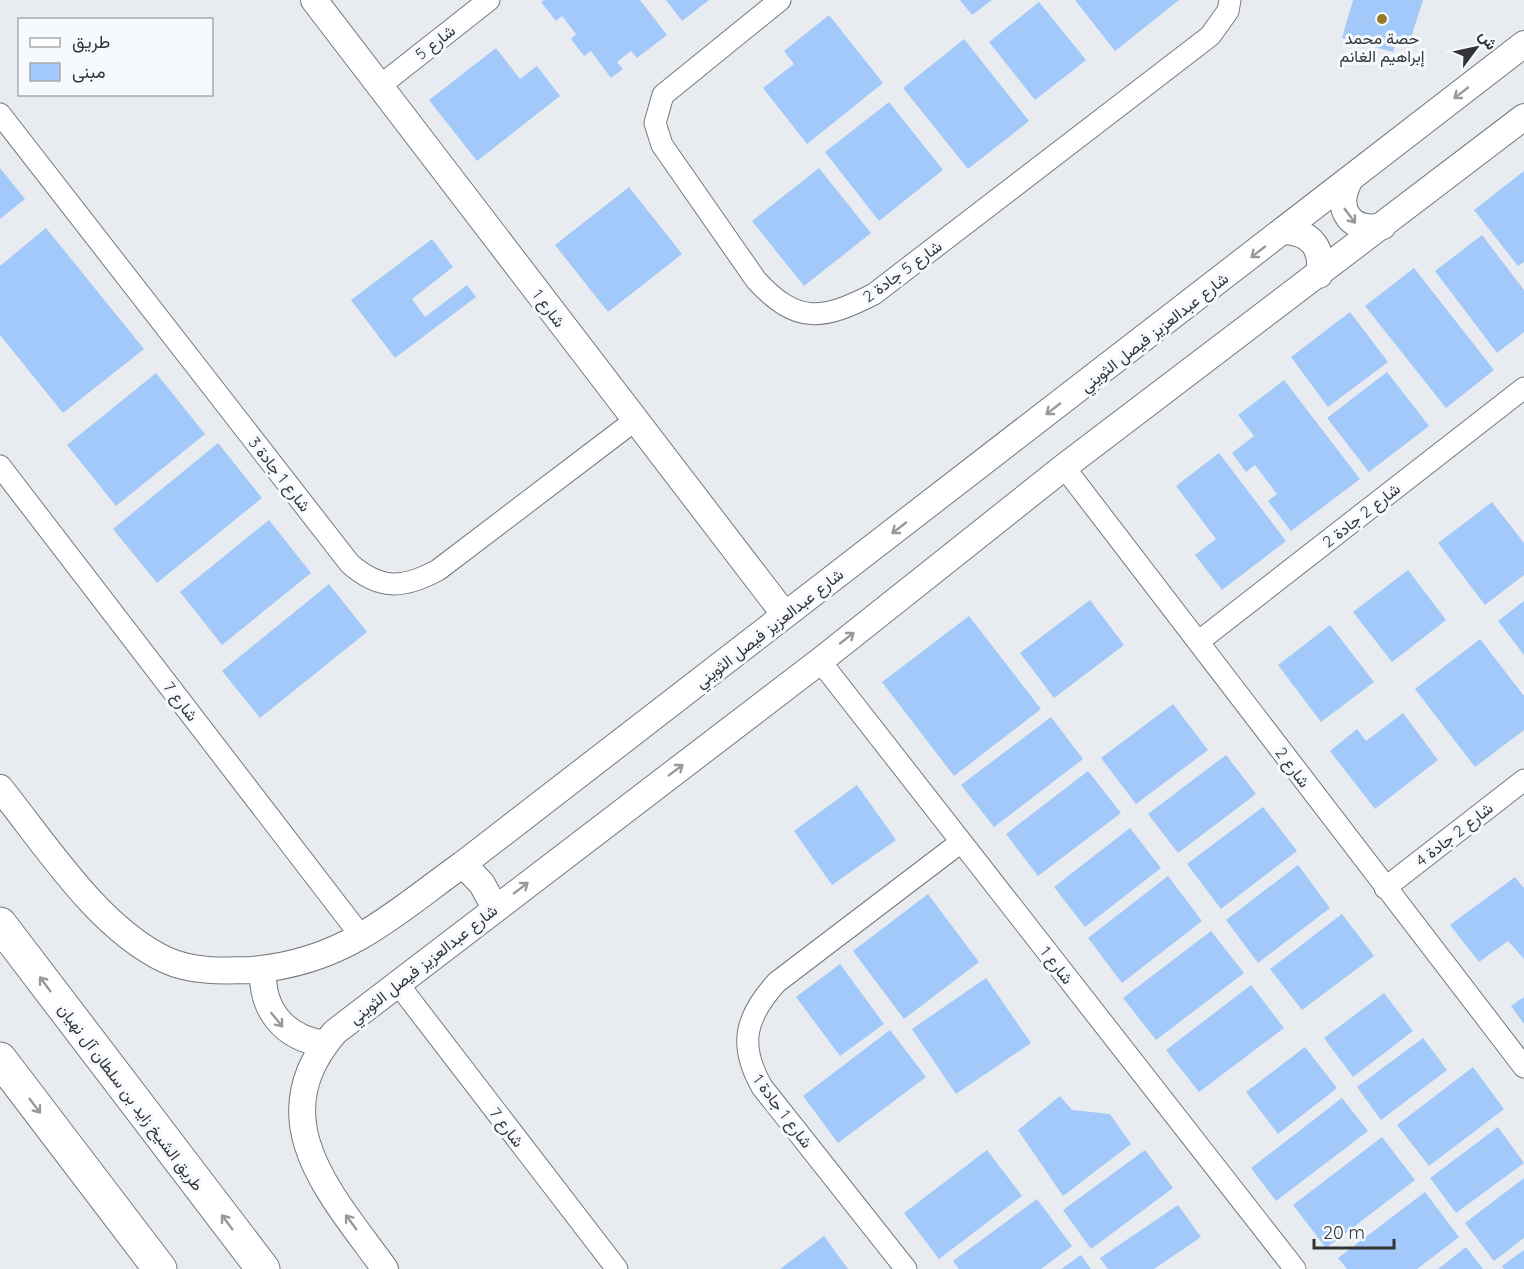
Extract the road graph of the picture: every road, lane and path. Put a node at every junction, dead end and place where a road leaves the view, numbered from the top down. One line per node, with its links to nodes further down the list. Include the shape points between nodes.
1 (314, 0): 6 (street, شارع 1)
2 (489, 0): 6 (street, شارع 5)
3 (780, 0): 4 (street, شارع 5 جادة 2, via 663,95 655,123 662,146 756,280 774,300 788,308 819,314 834,312 874,294 1210,36 1228,11)
4 (1230, 0)
5 (1524, 44): 9 (street, شارع عبدالعزيز فيصل الثويني, one-way to 9)
6 (381, 84): 14 (street, شارع 1)
7 (0, 114): 14 (street, شارع 1 جادة 3, via 350,564 368,578 404,584 438,570)
8 (1524, 117): 10 (street, شارع عبدالعزيز فيصل الثويني)
9 (1349, 181): 10 (street, one-way to 10, via 1343,192 1348,217 1370,229); 11 (street, شارع عبدالعزيز فيصل الثويني)
10 (1383, 226): 12 (street, شارع عبدالعزيز فيصل الثويني)
11 (1285, 231): 12 (street, via 1310,238 1320,255); 17 (street, شارع عبدالعزيز فيصل الثويني, one-way to 17)
12 (1319, 275): 16 (street, شارع عبدالعزيز فيصل الثويني)
13 (1524, 388): 18 (street, شارع 2 جادة 2)
14 (634, 421): 17 (street, شارع 1)
15 (0, 466): 27 (street, شارع 7)
16 (1064, 467): 18 (street, شارع 2); 19 (street, شارع عبدالعزيز فيصل الثويني, one-way to 16)
17 (785, 615): 23 (street, شارع عبدالعزيز فيصل الثويني)
18 (1198, 642): 24 (street, شارع 2)
19 (820, 660): 22 (street, شارع 1); 25 (street, شارع عبدالعزيز فيصل الثويني, one-way to 19)
20 (1524, 780): 24 (street, شارع 2 جادة 4)
21 (0, 788): 28 (street, شارع عبدالعزيز فيصل الثويني, via 85,893 136,941 167,960 198,969)
22 (961, 842): 37 (street, شارع 1 جادة 1, via 777,982 758,1007 746,1038 747,1055 762,1087); 38 (street, شارع 1)
23 (463, 864): 25 (street, via 482,884); 27 (street, شارع عبدالعزيز فيصل الثويني)
24 (1385, 888): 32 (street, شارع 2)
25 (495, 908): 29 (street, شارع عبدالعزيز فيصل الثويني)
26 (0, 924): 34 (highway, طريق الشيخ زايد بن سلطان آل نهيان, one-way to 26)
27 (361, 936): 28 (street, شارع عبدالعزيز فيصل الثويني, via 321,955)
28 (264, 969): 30 (street, one-way to 30, via 264,996 277,1020 298,1038)
29 (398, 984): 30 (street, شارع عبدالعزيز فيصل الثويني); 36 (street, شارع 7)
30 (324, 1044): 35 (street, شارع عبدالعزيز فيصل الثويني, one-way to 30, via 328,1189 306,1144 301,1115 305,1085)
31 (0, 1059): 33 (highway, one-way to 33)
32 (1524, 1066)
33 (160, 1269)
34 (263, 1269)
35 (386, 1269)
36 (617, 1269)
37 (906, 1269)
38 (1295, 1269)

